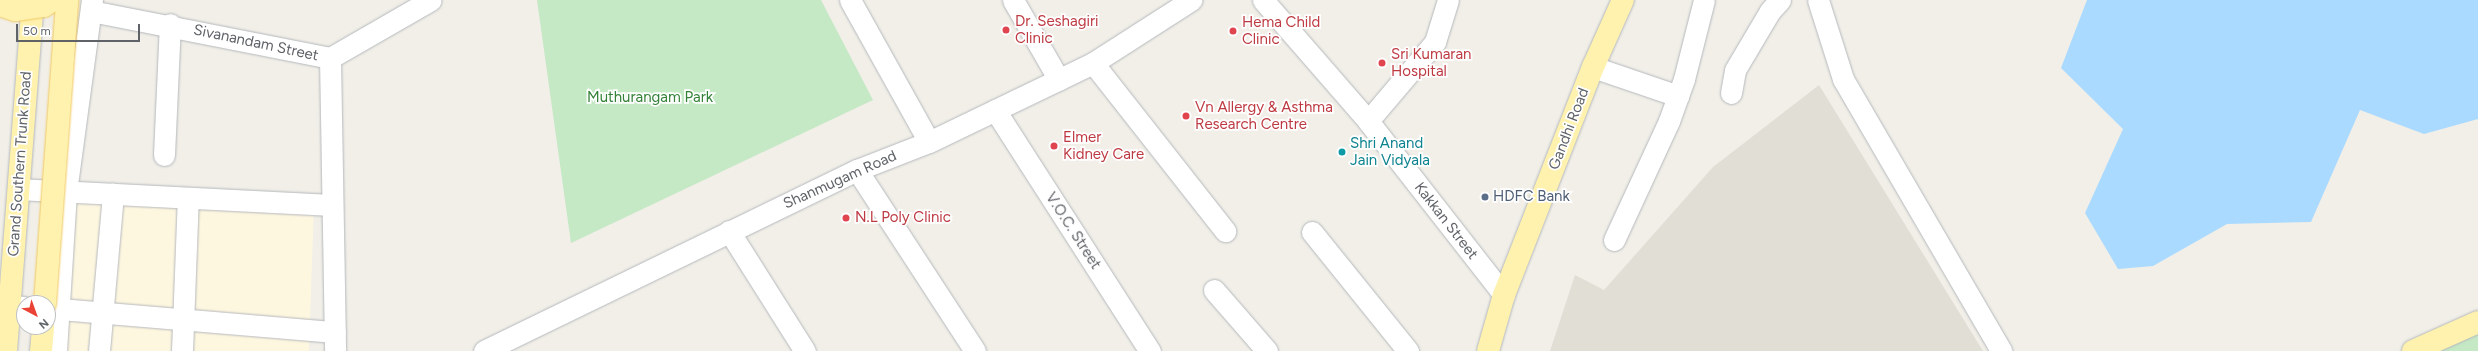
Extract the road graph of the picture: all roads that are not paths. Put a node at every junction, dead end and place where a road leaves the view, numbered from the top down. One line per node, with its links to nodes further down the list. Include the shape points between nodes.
1 (32, 0): 28 (main road, Grand Southern Trunk Road)
2 (53, 0): 15 (main road, bridge, via 44,6 16,10)
3 (67, 0): 39 (main road, bridge)
4 (431, 0): 17 (street, Sivanandam Street)
5 (850, 0): 25 (street)
6 (1013, 0): 20 (street)
7 (1191, 0): 18 (street, Shanmugam Road)
8 (1263, 0): 24 (street, Kakkan Street)
9 (1448, 0): 24 (street, via 1435,42)
10 (1623, 0): 19 (main road, Gandhi Road)
11 (1704, 0): 22 (street)
12 (1780, 0): 21 (street, via 1770,11 1735,70)
13 (1818, 0): 62 (street, via 1843,79)
14 (92, 5): 16 (street, Sivanandam Street); 29 (street)
15 (0, 6)
16 (170, 24): 17 (street, Sivanandam Street); 26 (street)
17 (330, 58): 32 (street)
18 (1093, 63): 20 (street, Shanmugam Road); 34 (street)
19 (1593, 67): 22 (street); 41 (main road, Gandhi Road)
20 (1059, 80): 23 (street, Shanmugam Road)
21 (1732, 93)
22 (1678, 96): 36 (street)
23 (995, 110): 25 (street, Shanmugam Road); 58 (street, V.O.C. Street)
24 (1368, 121): 41 (street, Kakkan Street)
25 (928, 142): 27 (street, Shanmugam Road)
26 (164, 155)
27 (857, 170): 33 (street, Shanmugam Road); 57 (street)
28 (18, 189): 29 (street); 38 (main road, Grand Southern Trunk Road)
29 (66, 192): 30 (street); 40 (street)
30 (112, 194): 31 (street); 44 (street)
31 (188, 198): 32 (street); 45 (street)
32 (332, 205): 49 (street)
33 (729, 231): 55 (street, Shanmugam Road); 56 (street)
34 (1225, 231)
35 (1312, 232): 60 (street)
36 (1614, 240)
37 (1214, 290): 59 (street)
38 (17, 295)
39 (52, 295)
40 (53, 295)
41 (1504, 295): 61 (main road, Gandhi Road)
42 (56, 307): 44 (street)
43 (16, 310): 50 (main road, Grand Southern Trunk Road)
44 (102, 312): 45 (street); 53 (street)
45 (183, 319): 49 (street); 54 (street)
46 (2478, 322): 63 (main road)
47 (42, 335): 51 (main road)
48 (54, 335): 52 (street)
49 (335, 341)
50 (6, 351)
51 (41, 351)
52 (56, 351)
53 (99, 351)
54 (182, 351)
55 (484, 351)
56 (805, 351)
57 (975, 351)
58 (1150, 351)
59 (1267, 351)
60 (1408, 351)
61 (1488, 351)
62 (2001, 351)
63 (2413, 351)

